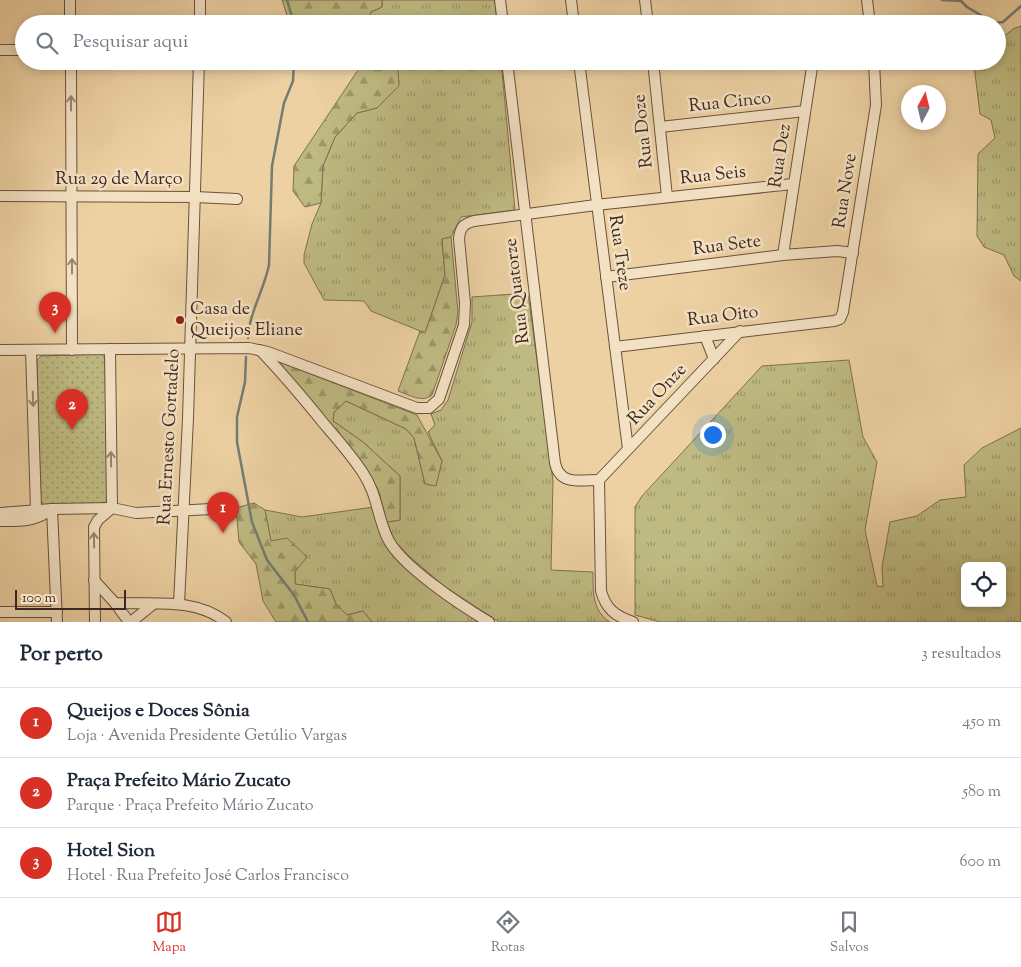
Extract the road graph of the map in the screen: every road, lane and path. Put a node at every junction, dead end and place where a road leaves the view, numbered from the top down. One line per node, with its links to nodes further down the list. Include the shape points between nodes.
1 (70, 0): 7 (street)
2 (200, 0): 8 (street)
3 (500, 0): 9 (street)
4 (571, 0): 10 (street)
5 (645, 0): 11 (street)
6 (867, 0): 12 (street)
7 (70, 15)
8 (200, 15)
9 (502, 15)
10 (573, 15)
11 (647, 15)
12 (869, 15)
13 (0, 50): 14 (street)
14 (15, 50)
15 (71, 70): 26 (street, one-way to 15)
16 (199, 70): 27 (street, Rua Ernesto Gortadelo)
17 (508, 70): 31 (street, Rua Quatorze)
18 (580, 70): 30 (street, Rua Treze)
19 (654, 70): 23 (street, Rua Doze)
20 (812, 70): 22 (street, Rua Dez)
21 (874, 70): 32 (street, Rua Nove, via 876,105)
22 (805, 111): 23 (street, Rua Cinco); 24 (street, Rua Dez)
23 (660, 127): 28 (street, Rua Doze)
24 (793, 184): 28 (street, Rua Seis); 33 (street, Rua Dez)
25 (0, 196): 26 (street, Rua 29 de Março)
26 (72, 196): 27 (street, Rua 29 de Março); 43 (street, one-way to 26)
27 (195, 197): 29 (street, Rua 29 de Março); 39 (street, Rua Ernesto Gortadelo)
28 (667, 197): 30 (street, Rua Seis)
29 (237, 199)
30 (596, 205): 31 (street, Rua Seis); 34 (street, Rua Treze)
31 (525, 214): 44 (street, Rua Seis, via 474,221 462,227 459,239 464,325 439,399 429,408 417,408); 47 (street, Rua Quatorze, via 557,471 566,479)
32 (853, 253): 33 (street, Rua Sete, via 837,250); 35 (street, Rua Nove, via 843,312 840,319)
33 (783, 255): 34 (street, Rua Sete)
34 (606, 277): 38 (street, Rua Treze)
35 (834, 321): 36 (street, Rua Oito)
36 (740, 331): 37 (street, Rua Oito); 45 (street, Rua Onze)
37 (705, 336): 38 (street, Rua Oito); 45 (street)
38 (615, 347): 46 (street, Rua Treze)
39 (190, 348): 40 (street); 44 (street); 52 (street, Rua Ernesto Gortadelo)
40 (110, 349): 43 (street); 49 (street, one-way to 40)
41 (0, 350): 42 (street)
42 (31, 350): 43 (street); 51 (street, one-way to 51)
43 (72, 350)
44 (259, 350): 64 (street, via 364,473 373,491 386,536 395,550 460,604)
45 (714, 359): 46 (street, Rua Onze)
46 (628, 449): 47 (street, Rua Onze)
47 (599, 480): 65 (street, via 600,591 609,610)
48 (52, 508): 49 (street); 51 (street); 54 (street, via 43,516 30,520); 60 (street)
49 (112, 508): 52 (street, via 136,513); 55 (street, one-way to 49, via 94,526)
50 (230, 508): 52 (street)
51 (36, 509): 53 (street)
52 (182, 511): 57 (street, Rua Ernesto Gortadelo)
53 (0, 513)
54 (0, 521)
55 (94, 580): 56 (street); 61 (street)
56 (115, 603): 58 (street); 62 (street)
57 (179, 604): 58 (street); 63 (street, via 207,611)
58 (152, 605): 62 (street)
59 (0, 612): 60 (street)
60 (57, 617)
61 (95, 622)
62 (130, 622)
63 (226, 622)
64 (489, 622)
65 (633, 622)

